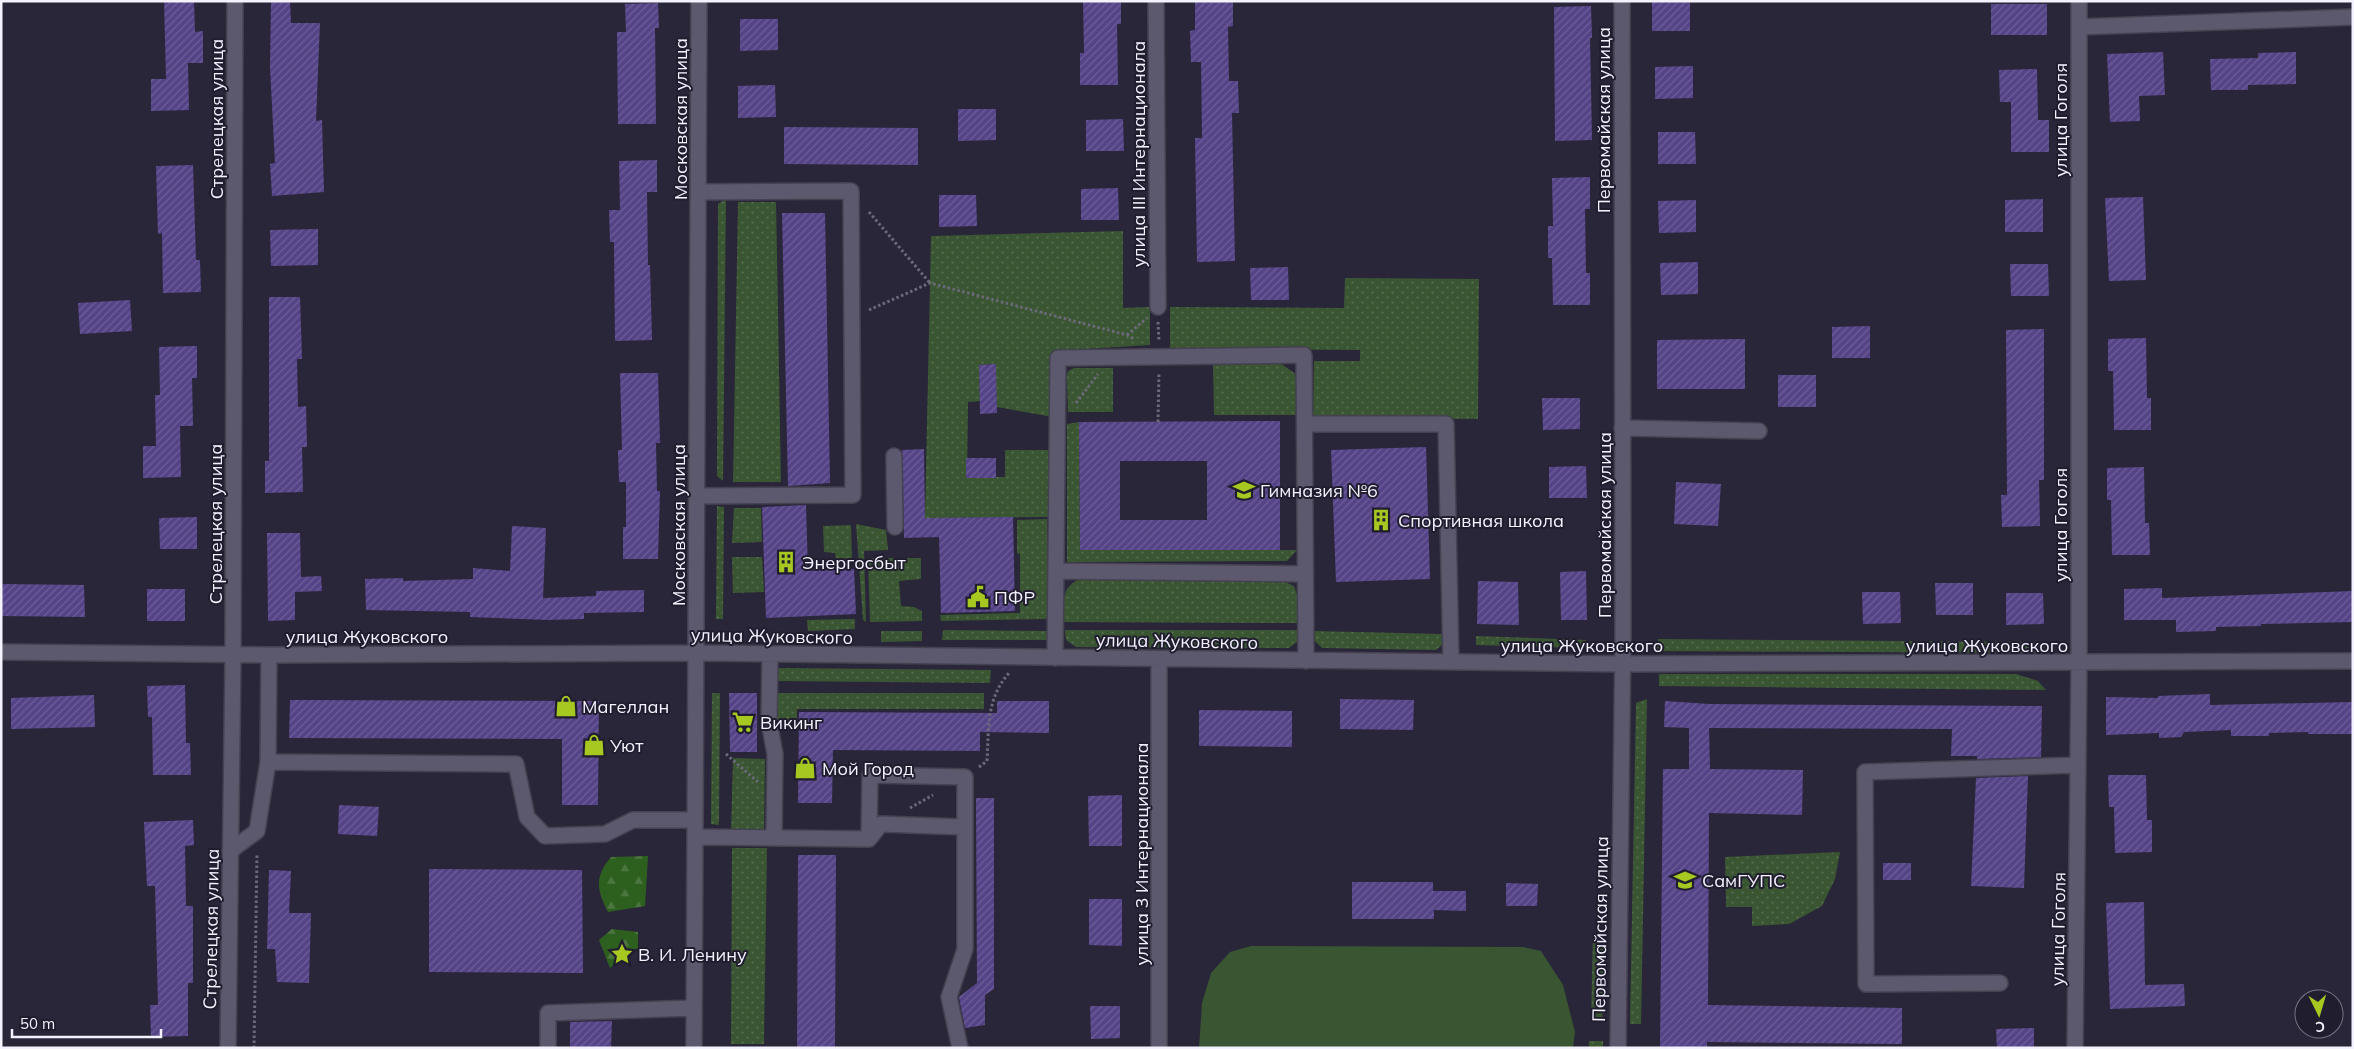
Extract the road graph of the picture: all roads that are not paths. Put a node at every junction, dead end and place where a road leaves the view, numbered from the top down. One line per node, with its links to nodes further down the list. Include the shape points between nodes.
1 (235, 1): 21 (street, Стрелецкая улица)
2 (699, 1): 8 (street, Московская улица)
3 (1156, 1): 9 (street, улица III Интернационала)
4 (1622, 1): 11 (street, Первомайская улица)
5 (2079, 1): 7 (street, улица Гоголя)
6 (2353, 17): 7 (street)
7 (2079, 27): 29 (street, улица Гоголя)
8 (698, 192): 14 (street, Московская улица); 14 (street, via 851,191 854,495)
9 (1158, 307)
10 (1305, 424): 16 (street, via 1304,355 1058,358); 17 (street); 27 (street, via 1446,424)
11 (1622, 428): 12 (street); 28 (street, Первомайская улица)
12 (1759, 431)
13 (894, 456): 15 (street)
14 (696, 496): 19 (street, Московская улица)
15 (895, 527)
16 (1056, 571): 17 (street); 23 (street)
17 (1306, 574): 25 (street)
18 (1, 652): 21 (street, улица Жуковского)
19 (697, 653): 20 (street, улица Жуковского); 22 (street, улица Жуковского); 32 (street, Московская улица)
20 (770, 654): 23 (street, улица Жуковского); 35 (street, via 768,722 776,754)
21 (233, 655): 22 (street, улица Жуковского); 37 (street, Стрелецкая улица)
22 (269, 655): 30 (street)
23 (1055, 658): 24 (street, улица Жуковского)
24 (1159, 660): 25 (street, улица Жуковского); 44 (street, улица 3 Интернационала)
25 (1306, 661): 27 (street, улица Жуковского)
26 (2353, 661): 29 (street, улица Жуковского)
27 (1451, 662): 28 (street, улица Жуковского)
28 (1622, 664): 29 (street, улица Жуковского); 45 (street, Первомайская улица)
29 (2079, 664): 31 (street, улица Гоголя)
30 (268, 762): 32 (street, via 516,764 527,817 545,836 605,834 633,820); 37 (street, via 257,830)
31 (2078, 765): 38 (street, via 1865,772 1866,984); 46 (street, улица Гоголя)
32 (696, 820): 34 (street, Московская улица)
33 (963, 827): 36 (street, via 881,824); 36 (street, via 965,777 870,775); 43 (street, via 965,949 949,997)
34 (696, 837): 35 (street); 39 (street, Московская улица)
35 (774, 838): 36 (street)
36 (869, 839)
37 (230, 851): 40 (street, Стрелецкая улица)
38 (2000, 982)
39 (694, 1008): 41 (street, via 548,1013); 42 (street, Московская улица)
40 (228, 1048)
41 (548, 1048)
42 (694, 1048)
43 (960, 1048)
44 (1159, 1048)
45 (1618, 1048)
46 (2075, 1048)

